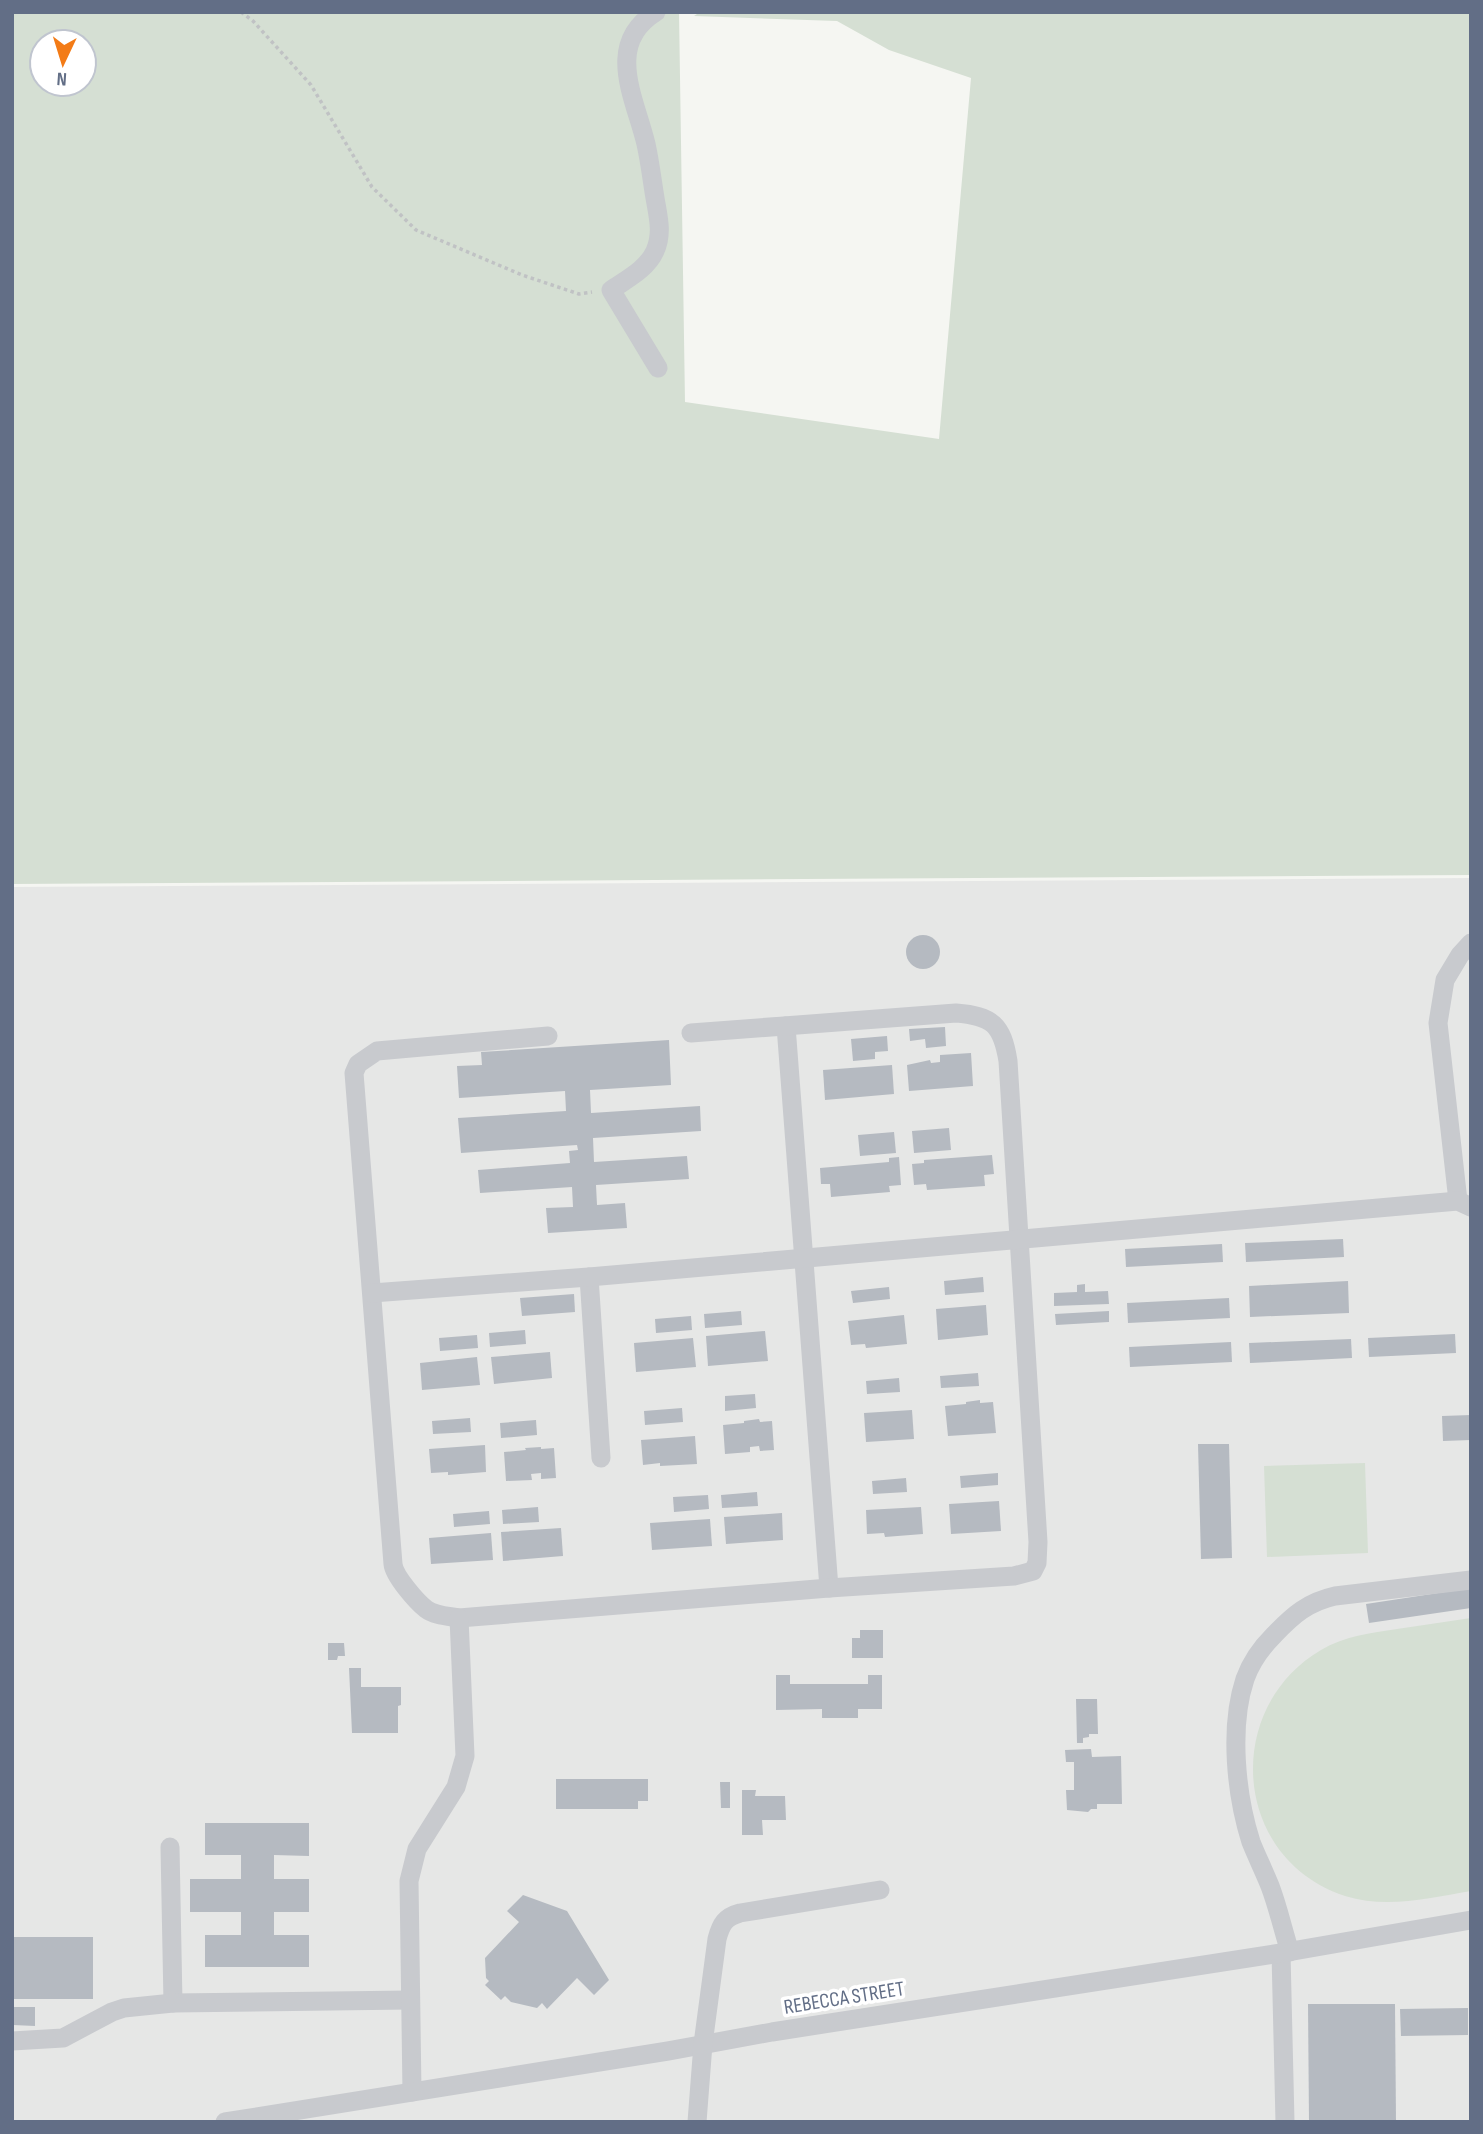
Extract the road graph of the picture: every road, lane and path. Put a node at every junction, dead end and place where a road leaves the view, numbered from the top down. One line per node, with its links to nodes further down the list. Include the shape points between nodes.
1 (241, 12): 3 (path, via 311,85 372,187 416,230 579,294)
2 (656, 12): 3 (street, via 631,36 626,67 647,146 659,240 646,264)
3 (611, 290): 4 (street)
4 (658, 368)
5 (1471, 943): 9 (street, via 1445,980 1438,1023)
6 (786, 1026): 7 (street); 10 (street, via 956,1013 978,1015 995,1025 1008,1060); 11 (street)
7 (691, 1033)
8 (548, 1036): 13 (street, via 377,1051 358,1064 354,1073)
9 (1464, 1204): 10 (street)
10 (1018, 1240): 11 (street); 16 (street, via 1036,1567 1014,1576)
11 (806, 1258): 12 (street); 16 (street)
12 (589, 1277): 13 (street); 14 (street)
13 (372, 1293): 17 (street, via 393,1570 427,1610)
14 (601, 1458)
15 (1471, 1580): 21 (street, via 1317,1600 1260,1648 1245,1678 1238,1716 1238,1773 1252,1842 1270,1888)
16 (829, 1588): 17 (street)
17 (459, 1618): 22 (street, via 465,1756 456,1787 417,1849 412,1869 408,1900)
18 (170, 1847): 23 (street)
19 (880, 1890): 25 (street, via 729,1916 716,1939)
20 (1471, 1920): 21 (street, REBECCA STREET)
21 (1286, 1953): 25 (street, REBECCA STREET); 29 (street)
22 (410, 2000): 23 (street); 26 (street)
23 (173, 2003): 24 (street, via 124,2008 63,2038)
24 (12, 2041)
25 (703, 2044): 26 (street, REBECCA STREET); 28 (street)
26 (412, 2092): 27 (street, REBECCA STREET)
27 (225, 2122)
28 (697, 2122)
29 (1285, 2122)

